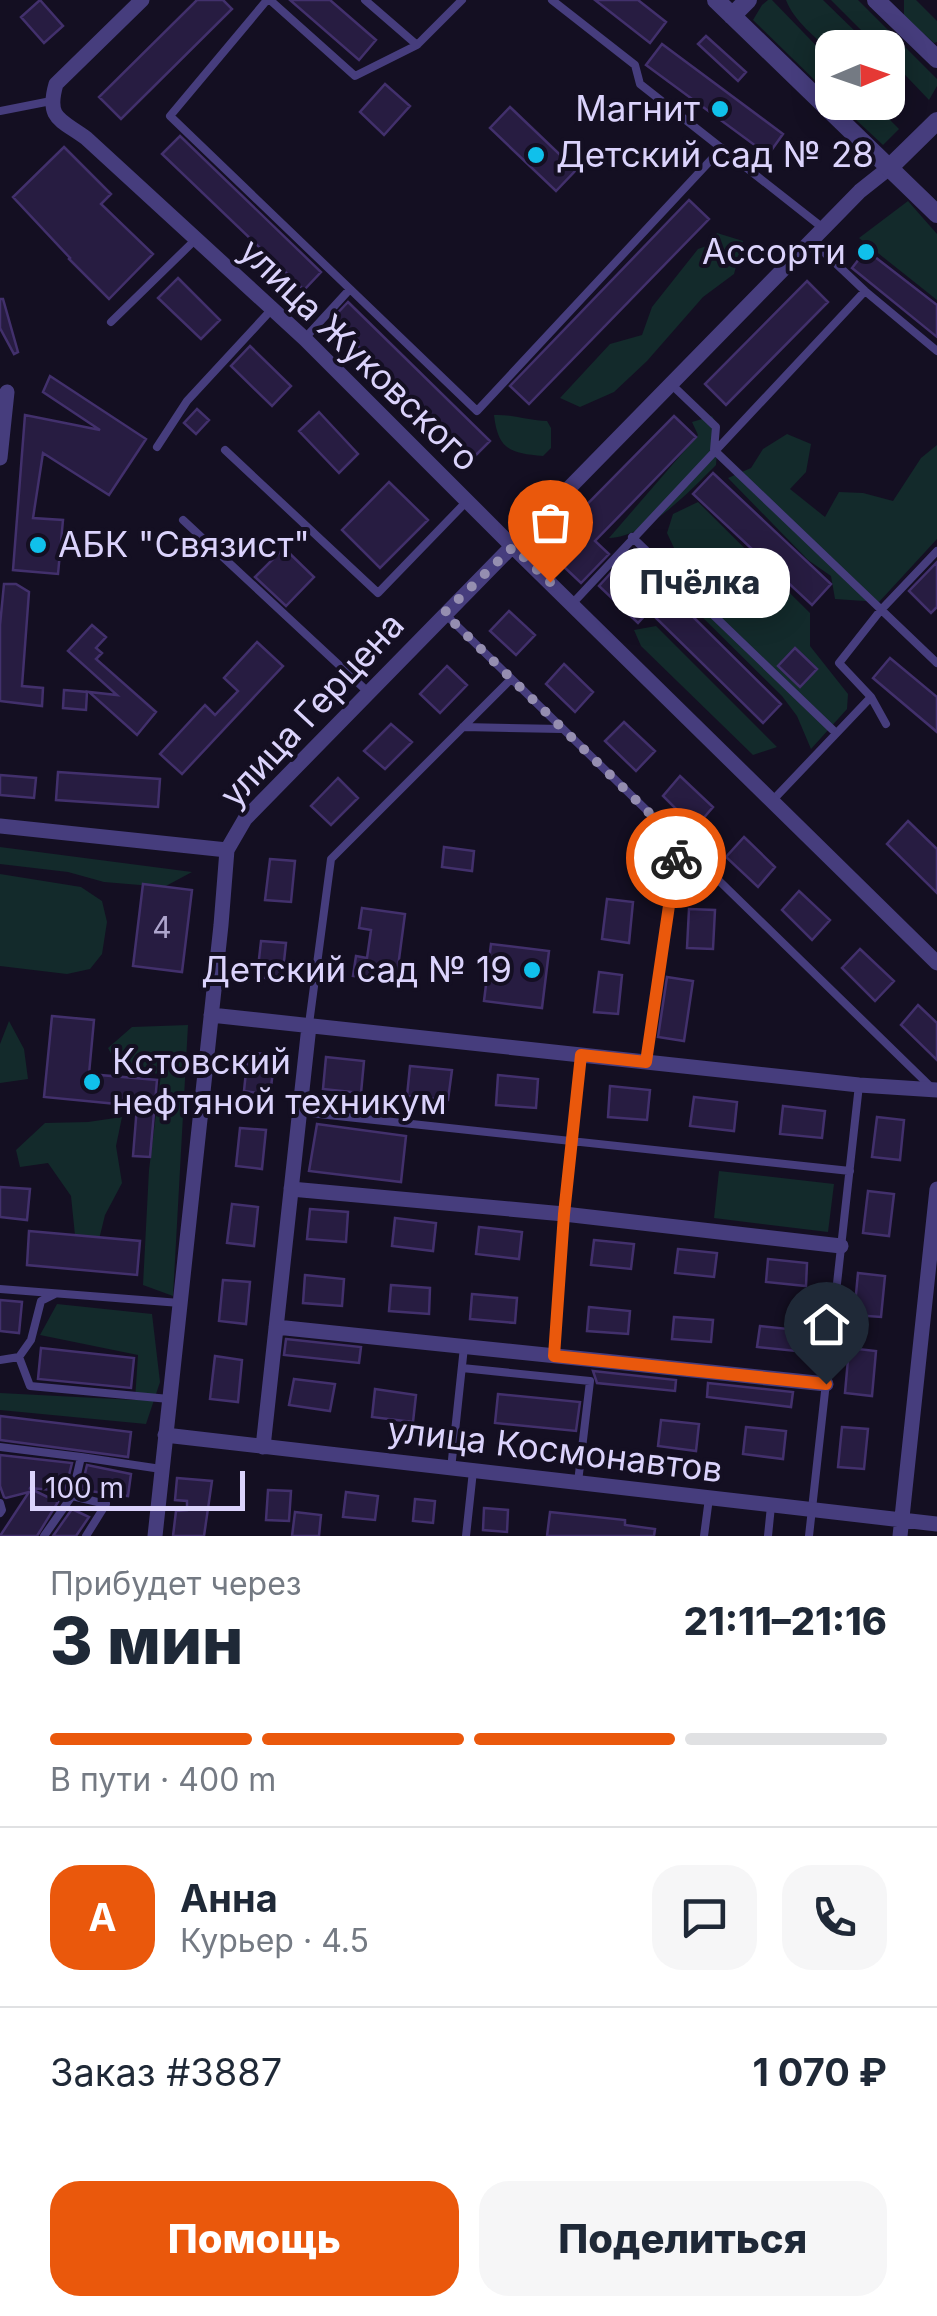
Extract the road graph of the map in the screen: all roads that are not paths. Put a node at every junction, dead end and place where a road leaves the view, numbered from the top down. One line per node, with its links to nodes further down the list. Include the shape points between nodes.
1 (142, 0): 12 (street, via 56,84)
2 (268, 0): 10 (lane, via 355,76); 20 (lane, via 170,116)
3 (366, 0): 10 (lane)
4 (462, 0): 10 (lane)
5 (552, 0): 15 (lane, via 635,66 640,84)
6 (716, 0): 9 (street)
7 (748, 0): 9 (street)
8 (876, 0): 11 (street)
9 (732, 16): 16 (street)
10 (417, 46)
11 (937, 58)
12 (51, 101): 13 (lane); 19 (street, улица Жуковского, via 55,116)
13 (0, 112)
14 (937, 121): 16 (street)
15 (722, 148): 18 (lane); 20 (lane, via 477,411)
16 (889, 168): 17 (street); 18 (street, улица Герцена)
17 (937, 214)
18 (818, 235): 21 (lane); 26 (street, улица Герцена)
19 (196, 239): 22 (street, улица Жуковского); 23 (lane)
20 (350, 289): 24 (lane)
21 (865, 291): 25 (lane); 30 (lane)
22 (272, 309): 24 (street, улица Жуковского); 28 (lane, via 187,402)
23 (110, 322)
24 (305, 339): 32 (street, улица Жуковского)
25 (937, 352)
26 (672, 385): 30 (lane, via 716,427); 35 (street, улица Герцена)
27 (7, 392): 31 (street)
28 (157, 447)
29 (225, 450): 32 (lane, via 378,593)
30 (714, 450): 34 (lane); 38 (lane)
31 (0, 458)
32 (467, 501): 35 (street, улица Жуковского)
33 (183, 520): 42 (lane)
34 (632, 537): 37 (lane); 47 (lane)
35 (513, 547): 37 (street, улица Жуковского); 39 (street, улица Герцена)
36 (937, 551): 38 (lane)
37 (572, 604): 48 (street, улица Жуковского)
38 (880, 610): 40 (lane); 43 (lane, via 839,663)
39 (444, 613): 41 (lane); 42 (street, улица Герцена)
40 (935, 657)
41 (511, 680): 45 (lane); 46 (lane)
42 (368, 692): 51 (street, улица Герцена, via 245,819)
43 (871, 696): 44 (lane); 47 (lane)
44 (886, 724)
45 (463, 728): 46 (lane); 54 (lane, via 331,859)
46 (562, 729): 50 (lane)
47 (836, 733): 48 (lane)
48 (772, 800): 52 (street, улица Жуковского)
49 (0, 826): 51 (street)
50 (679, 842): 56 (lane); 58 (lane)
51 (227, 850): 53 (street, улица Герцена)
52 (937, 963)
53 (211, 1015): 54 (street); 68 (street, улица Герцена)
54 (309, 1026): 55 (street); 59 (street)
55 (581, 1055): 56 (street); 60 (lane)
56 (646, 1062): 57 (street)
57 (859, 1085): 58 (street); 61 (lane)
58 (935, 1090)
59 (300, 1112): 60 (lane); 62 (street)
60 (572, 1140): 61 (lane); 64 (lane)
61 (850, 1171): 65 (lane)
62 (291, 1189): 64 (street); 69 (street)
63 (937, 1189): 92 (street)
64 (564, 1214): 65 (street); 71 (lane)
65 (841, 1246): 75 (lane)
66 (0, 1289): 67 (lane)
67 (55, 1294): 68 (lane); 72 (lane, via 42,1301)
68 (180, 1303): 76 (street, улица Герцена)
69 (276, 1327): 70 (street); 79 (street)
70 (464, 1347): 71 (street); 74 (lane)
71 (554, 1356): 75 (street)
72 (19, 1357): 73 (lane); 76 (lane, via 30,1386)
73 (0, 1360)
74 (462, 1368): 82 (lane); 84 (lane, via 590,1381)
75 (826, 1384): 89 (lane)
76 (170, 1398): 77 (street, улица Герцена)
77 (166, 1435): 79 (street, улица Космонавтов); 81 (street, улица Герцена)
78 (0, 1446): 80 (lane)
79 (264, 1447): 82 (street, улица Космонавтов)
80 (81, 1458): 81 (lane); 85 (lane)
81 (162, 1469): 95 (street, улица Герцена)
82 (451, 1469): 83 (street, улица Космонавтов)
83 (473, 1471): 84 (street, улица Космонавтов); 96 (lane)
84 (578, 1483): 86 (street, улица Космонавтов)
85 (72, 1496): 93 (lane); 94 (lane, via 106,1504)
86 (709, 1498): 88 (street, улица Космонавтов); 97 (lane)
87 (0, 1503): 90 (lane)
88 (771, 1506): 89 (street, улица Космонавтов); 98 (lane)
89 (812, 1511): 92 (street, улица Космонавтов); 99 (lane)
90 (0, 1514)
91 (937, 1524): 92 (street, улица Космонавтов)
92 (901, 1529)
93 (44, 1536)
94 (86, 1536)
95 (155, 1536)
96 (466, 1536)
97 (704, 1536)
98 (768, 1536)
99 (809, 1536)

